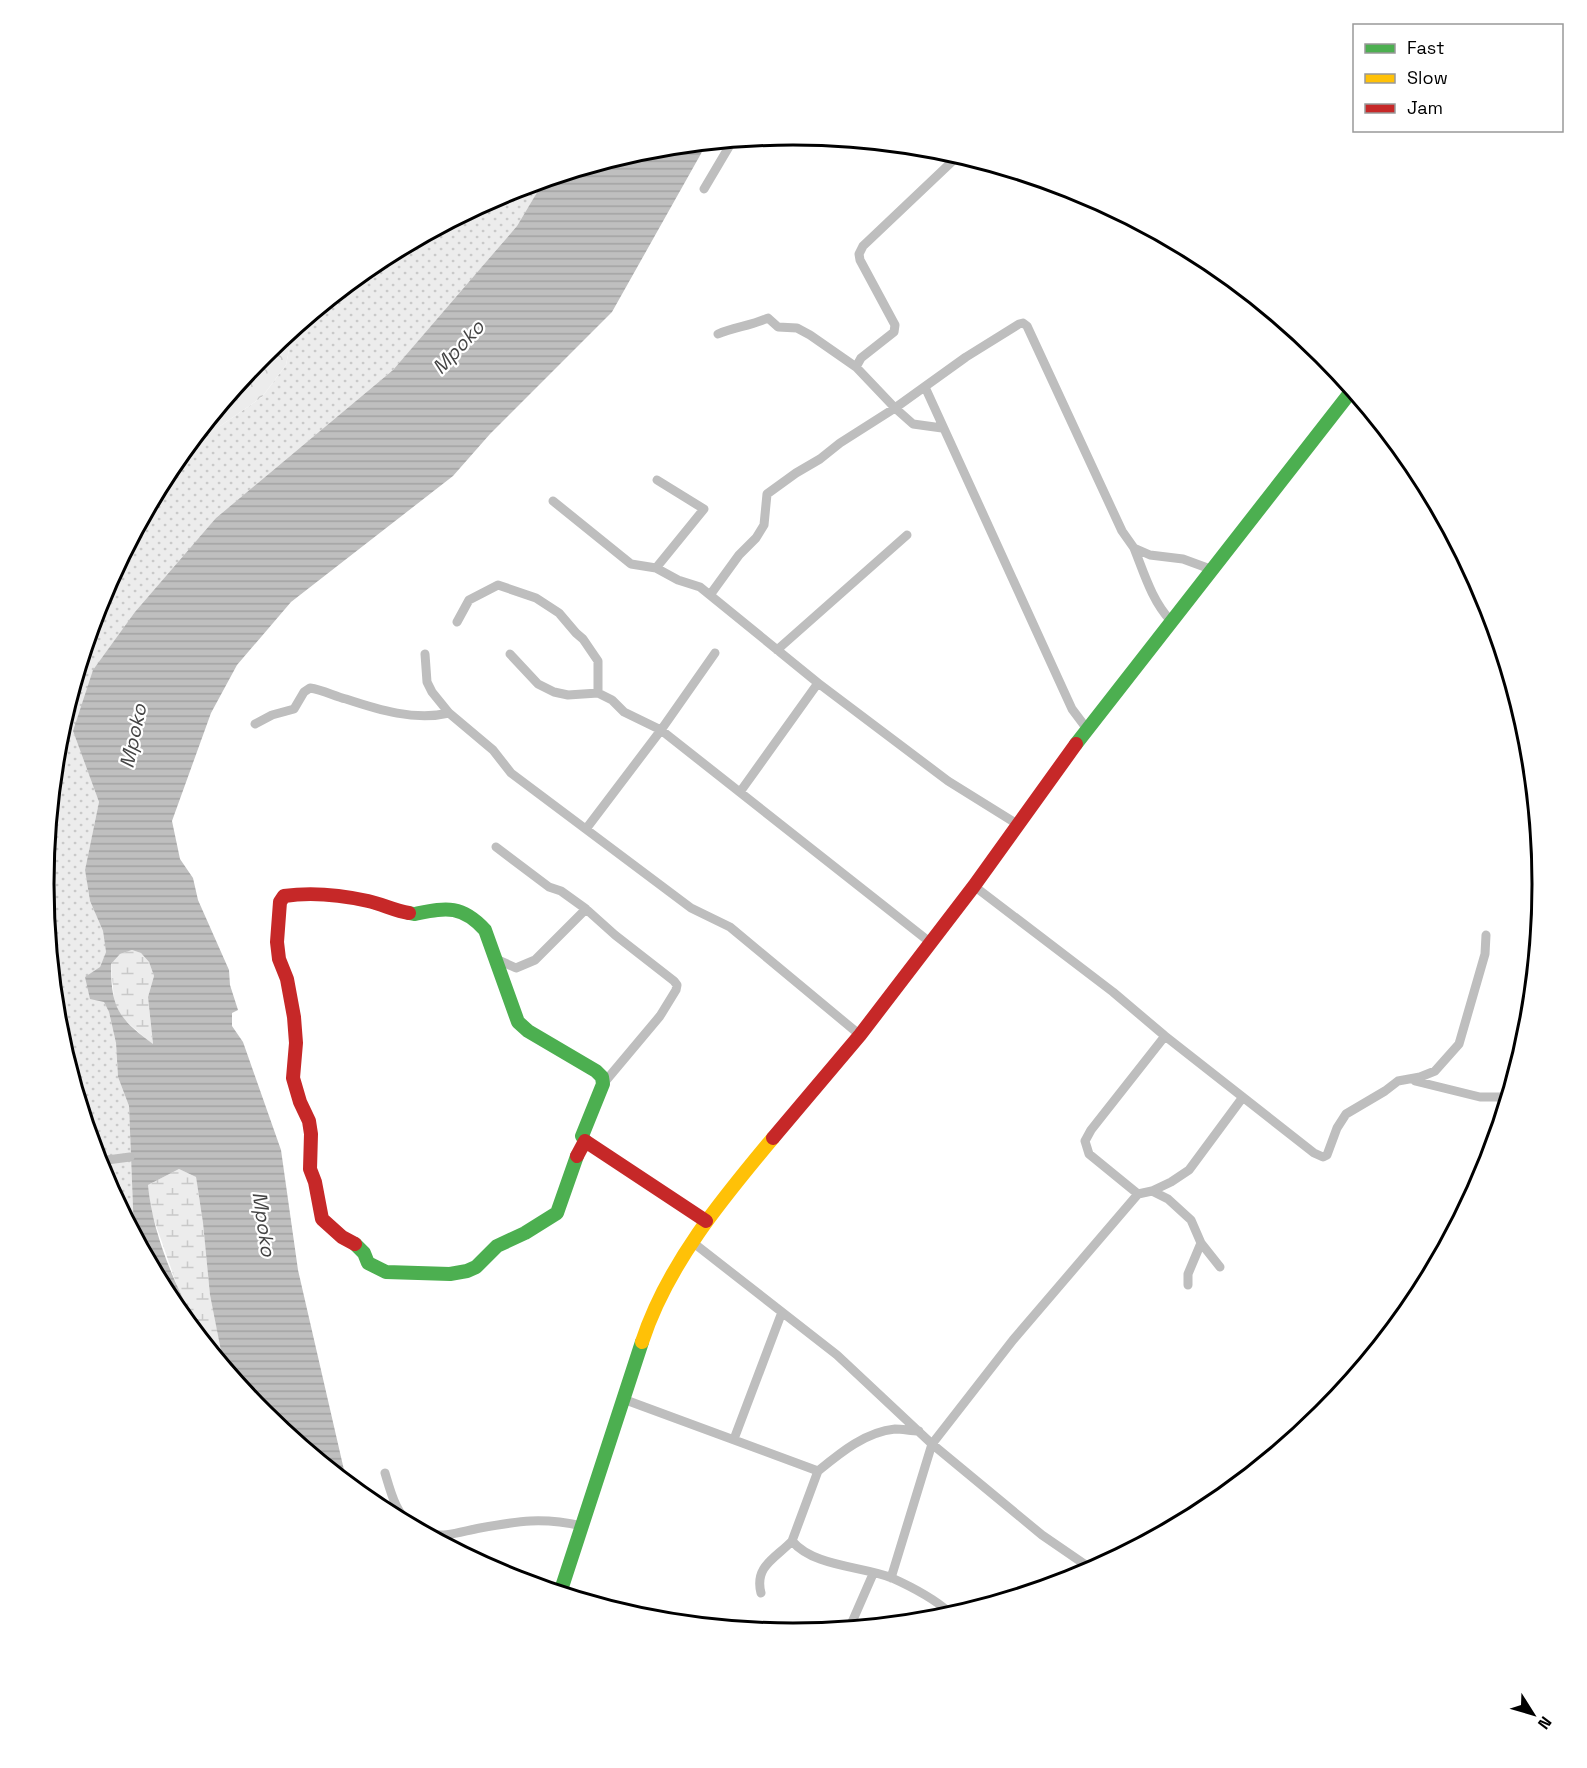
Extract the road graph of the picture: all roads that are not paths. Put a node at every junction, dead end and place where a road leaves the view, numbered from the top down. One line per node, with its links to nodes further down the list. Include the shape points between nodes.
1 (728, 148): 3 (street)
2 (951, 162): 5 (street, via 859,254 895,325 894,332 861,358)
3 (704, 189)
4 (718, 334): 5 (street, via 768,318 778,327 797,328 810,335)
5 (856, 367): 8 (street)
6 (925, 387): 8 (street); 9 (street); 13 (street, via 1019,324 1027,326 1122,531)
7 (1348, 395): 15 (street)
8 (895, 408): 9 (street, via 913,424); 16 (street, via 767,494 764,525)
9 (942, 428): 27 (street, via 1072,709)
10 (657, 480): 14 (street, via 704,509)
11 (553, 501): 14 (street, via 631,564)
12 (907, 535): 19 (street)
13 (1134, 548): 15 (street); 17 (street, via 1155,599)
14 (656, 568): 16 (street)
15 (1214, 570): 17 (street)
16 (710, 595): 19 (street)
17 (1172, 621): 27 (street)
18 (457, 622): 24 (street, via 469,600 498,585 536,598 559,613 587,644 598,661)
19 (777, 650): 23 (street)
20 (715, 652): 28 (street)
21 (425, 654): 25 (street, via 427,682)
22 (510, 654): 24 (street, via 538,684 554,692)
23 (818, 683): 29 (street); 30 (street, via 948,781)
24 (598, 693): 28 (street, via 624,712)
25 (449, 713): 26 (street, via 405,714 310,688 294,709); 31 (street, via 493,750 511,773)
26 (255, 724)
27 (1087, 729): 30 (street)
28 (661, 730): 29 (street); 31 (street)
29 (740, 792): 36 (street)
30 (1017, 824): 33 (street)
31 (586, 829): 38 (street, via 691,908 730,927)
32 (496, 847): 34 (street)
33 (974, 886): 36 (street); 39 (street)
34 (586, 909): 37 (street, via 535,960 516,968); 41 (street, via 677,985 660,1016)
35 (1486, 935): 40 (street, via 1485,954 1459,1044 1435,1071)
36 (931, 943): 38 (street)
37 (494, 958): 41 (street, via 518,1022 596,1071); 44 (street, via 485,930 462,911 447,908 414,914 370,901 306,893 284,896 280,902 277,942 294,1017 293,1078 309,1121 310,1169 322,1219 364,1252 368,1263 386,1272 467,1271 497,1246 557,1213)
38 (860, 1035): 49 (street)
39 (1165, 1036): 42 (street); 48 (street, via 1085,1142 1089,1154)
40 (1404, 1079): 42 (street, via 1346,1114 1323,1157); 43 (street, via 1462,1094)
41 (603, 1084): 44 (street, via 582,1136)
42 (1243, 1097): 47 (street, via 1189,1170)
43 (1501, 1097)
44 (585, 1141): 49 (street)
45 (130, 1158): 46 (street)
46 (107, 1160)
47 (1152, 1191): 48 (street); 51 (street, via 1168,1199 1191,1220)
48 (1138, 1194): 58 (street, via 1012,1340)
49 (706, 1221): 50 (street)
50 (691, 1241): 54 (street); 55 (street, via 648,1324)
51 (1202, 1243): 52 (street); 53 (street, via 1188,1274)
52 (1220, 1267)
53 (1188, 1285)
54 (782, 1312): 56 (street, via 837,1355); 57 (street)
55 (623, 1399): 57 (street); 62 (street)
56 (919, 1431): 58 (street); 59 (street, via 895,1429 863,1440)
57 (734, 1439): 59 (street)
58 (932, 1444): 65 (street, via 1042,1535); 67 (street)
59 (818, 1471): 64 (street)
60 (385, 1473): 61 (street)
61 (399, 1509)
62 (582, 1526): 63 (street, via 536,1519); 68 (street)
63 (443, 1534)
64 (792, 1541): 66 (street, via 800,1551); 69 (street, via 763,1569)
65 (1084, 1564)
66 (873, 1574): 67 (street); 71 (street)
67 (891, 1578): 70 (street)
68 (562, 1586)
69 (761, 1593)
70 (942, 1608)
71 (853, 1621)

